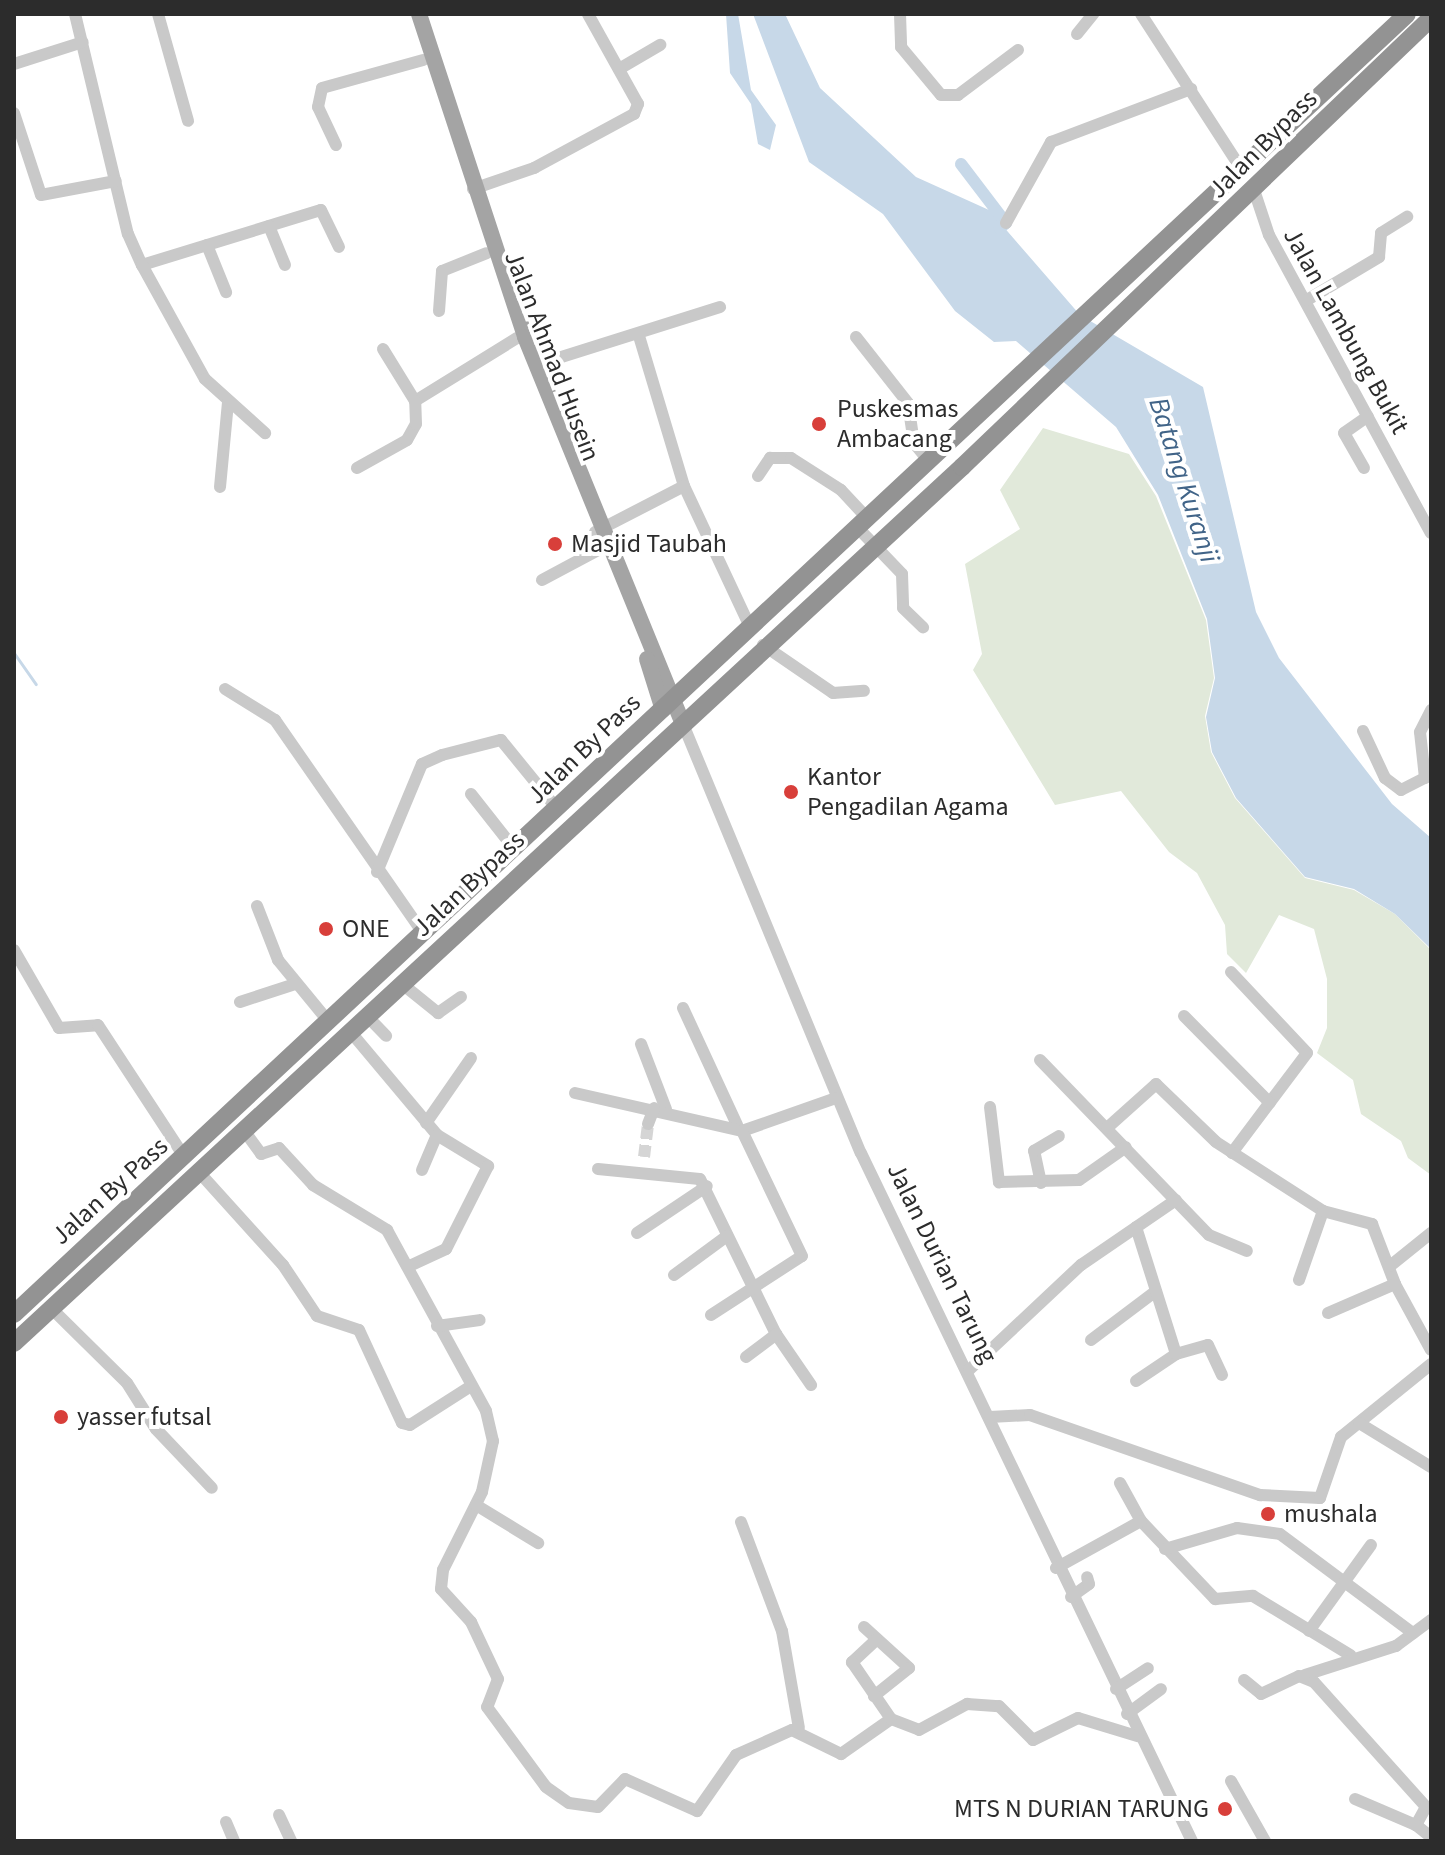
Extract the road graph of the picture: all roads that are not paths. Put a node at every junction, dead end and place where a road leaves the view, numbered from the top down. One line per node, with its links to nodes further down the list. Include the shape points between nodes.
1 (75, 14): 12 (street)
2 (158, 14): 20 (street)
3 (411, 14): 15 (main road, Jalan Ahmad Husein)
4 (419, 14): 24 (main road, Jalan Ahmad Husein)
5 (588, 14): 17 (street)
6 (900, 14): 14 (street, via 901,47 941,95 958,95)
7 (1093, 14): 11 (street)
8 (1141, 14): 18 (street)
9 (1407, 14): 22 (highway, Jalan By Pass)
10 (1431, 18): 25 (highway, Jalan Bypass)
11 (1077, 34)
12 (83, 42): 16 (street); 23 (street)
13 (660, 45): 17 (street)
14 (1018, 50)
15 (423, 60): 21 (street, via 322,88 318,107); 31 (main road, Jalan Ahmad Husein)
16 (14, 64)
17 (619, 69): 24 (street, via 638,104 634,114 534,168)
18 (1191, 89): 22 (street); 27 (street, via 1051,142)
19 (14, 113): 23 (street, via 41,195)
20 (188, 121)
21 (336, 145)
22 (1240, 167): 47 (highway, Jalan By Pass)
23 (116, 181): 32 (street)
24 (473, 189): 42 (main road, Jalan Ahmad Husein)
25 (1254, 190): 35 (street, Jalan Lambung Bukit, via 1260,217); 56 (highway, Jalan Bypass, via 962,467)
26 (1407, 217): 35 (street, via 1381,233 1379,257)
27 (1006, 223)
28 (269, 226): 29 (street); 30 (street, via 324,211); 33 (street)
29 (207, 245): 32 (street); 34 (street)
30 (339, 247)
31 (487, 253): 37 (street, via 442,271); 40 (main road, Jalan Ahmad Husein)
32 (142, 265): 44 (street, via 199,370)
33 (285, 265)
34 (226, 292)
35 (1307, 300): 45 (street, Jalan Lambung Bukit)
36 (720, 307): 38 (street)
37 (439, 311)
38 (639, 336): 42 (street); 51 (street)
39 (856, 337): 47 (street, via 908,403 914,443)
40 (517, 338): 43 (street); 55 (main road, Jalan Ahmad Husein)
41 (383, 349): 43 (street)
42 (536, 365): 55 (main road, Jalan Ahmad Husein)
43 (415, 401): 48 (street, via 418,416 407,440)
44 (228, 402): 46 (street); 52 (street)
45 (1368, 416): 49 (street, via 1344,433); 54 (street, Jalan Lambung Bukit)
46 (265, 433)
47 (934, 454): 53 (highway, Jalan By Pass)
48 (357, 468)
49 (1364, 468)
50 (758, 476): 53 (street, via 770,458 791,458 841,490)
51 (684, 486): 55 (street); 58 (street)
52 (220, 487)
53 (862, 523): 56 (street); 58 (highway, Jalan By Pass)
54 (1431, 533)
55 (598, 537): 57 (street); 63 (main road, Jalan Ahmad Husein); 64 (main road, Jalan Ahmad Husein)
56 (873, 544): 59 (street, via 902,574 903,608); 60 (highway, Jalan Bypass)
57 (542, 580)
58 (750, 627): 63 (highway, Jalan By Pass)
59 (923, 627)
60 (763, 645): 62 (street, via 833,693); 66 (highway, Jalan Bypass)
61 (225, 689): 71 (street, via 275,720)
62 (864, 691)
63 (676, 695): 64 (highway, Jalan By Pass); 66 (main road, Jalan Durian Tarung)
64 (663, 710): 69 (highway, Jalan By Pass)
65 (1431, 710): 67 (street, via 1420,732 1425,778 1401,790 1385,778)
66 (683, 724): 75 (highway, Jalan Bypass); 91 (street, Jalan Durian Tarung)
67 (1363, 731)
68 (471, 794): 70 (street)
69 (558, 810): 70 (highway, Jalan By Pass); 71 (street, via 501,740 442,755 422,764)
70 (515, 850): 73 (highway, Jalan By Pass)
71 (377, 872): 73 (street)
72 (257, 906): 78 (street, via 273,951)
73 (420, 938): 75 (highway); 84 (highway, Jalan By Pass)
74 (14, 950): 104 (street, via 59,1028 98,1025)
75 (431, 955): 77 (highway, Jalan Bypass)
76 (1231, 972): 92 (street, via 1307,1050)
77 (401, 983): 79 (street, via 438,1013); 82 (highway, Jalan Bypass)
78 (295, 984): 80 (street); 84 (street)
79 (461, 997)
80 (240, 1002)
81 (683, 1008): 97 (street)
82 (366, 1015): 85 (highway, Jalan Bypass); 86 (street)
83 (1184, 1016): 92 (street)
84 (329, 1022): 104 (highway, Jalan By Pass)
85 (349, 1030): 95 (street); 99 (highway, Jalan Bypass)
86 (386, 1036)
87 (641, 1044): 94 (street)
88 (471, 1058): 95 (street)
89 (1040, 1060): 98 (street)
90 (575, 1093): 94 (street)
91 (836, 1098): 97 (street); 138 (street, Jalan Durian Tarung)
92 (1270, 1103): 103 (street)
93 (990, 1107): 107 (street, via 997,1180)
94 (660, 1108): 96 (street); 97 (street)
95 (426, 1123): 100 (street)
96 (648, 1124)
97 (739, 1128): 123 (street, via 802,1256)
98 (1107, 1128): 102 (street); 103 (street, via 1156,1084)
99 (243, 1129): 104 (highway, Jalan Bypass); 118 (street, via 261,1154 279,1148 313,1185 385,1228)
100 (437, 1135): 106 (street); 118 (street, via 485,1160 488,1170 455,1219 446,1249)
101 (1059, 1136): 107 (street, via 1034,1151)
102 (1126, 1147): 107 (street, via 1079,1180); 110 (street)
103 (1232, 1153): 112 (street)
104 (192, 1164): 109 (highway, Jalan By Pass); 111 (highway, Jalan Bypass); 142 (street, via 283,1265 317,1316 359,1330 402,1423 410,1425)
105 (598, 1169): 108 (street, via 642,1162 696,1177)
106 (422, 1170)
107 (1041, 1183)
108 (707, 1186): 114 (street); 116 (street)
109 (150, 1188): 111 (highway); 127 (highway, Jalan By Pass)
110 (1176, 1200): 113 (street); 117 (street, via 1209,1235)
111 (165, 1202): 125 (highway, Jalan Bypass)
112 (1323, 1211): 119 (street, via 1369,1221); 121 (street)
113 (1136, 1227): 124 (street); 138 (street, via 1056,1286)
114 (637, 1233)
115 (1431, 1233): 119 (street)
116 (727, 1236): 120 (street); 123 (street)
117 (1247, 1251)
118 (410, 1266): 130 (street)
119 (1390, 1266): 122 (street)
120 (674, 1275)
121 (1299, 1280)
122 (1395, 1284): 126 (street); 134 (street)
123 (753, 1286): 128 (street); 131 (street)
124 (1156, 1291): 132 (street); 135 (street)
125 (52, 1309): 133 (highway, Jalan Bypass); 147 (street, via 127,1383 156,1429)
126 (1328, 1313)
127 (14, 1314)
128 (711, 1315)
129 (480, 1320): 130 (street)
130 (437, 1326): 142 (street)
131 (776, 1334): 136 (street); 141 (street)
132 (1091, 1340)
133 (14, 1343)
134 (1431, 1350)
135 (1176, 1354): 139 (street, via 1208,1345); 140 (street)
136 (746, 1357)
137 (1431, 1364): 144 (street)
138 (969, 1370): 143 (street, Jalan Durian Tarung)
139 (1222, 1375)
140 (1136, 1381)
141 (811, 1385)
142 (471, 1386): 148 (street, via 493,1441)
143 (990, 1417): 144 (street, via 1030,1415 1260,1495 1320,1498 1333,1451); 154 (street, Jalan Durian Tarung)
144 (1359, 1423): 145 (street)
145 (1431, 1467)
146 (1120, 1483): 149 (street)
147 (212, 1488)
148 (476, 1505): 151 (street); 172 (street, via 443,1570 441,1589 471,1622 498,1679 485,1705 546,1787 587,1810 625,1779 697,1811 736,1755)
149 (1141, 1521): 153 (street); 154 (street)
150 (741, 1522): 172 (street, via 781,1628)
151 (538, 1543)
152 (1371, 1545): 156 (street)
153 (1165, 1549): 156 (street, via 1237,1528 1280,1534); 160 (street, via 1222,1603 1253,1596)
154 (1056, 1568): 157 (street, Jalan Durian Tarung)
155 (1087, 1577): 157 (street, via 1089,1584)
156 (1345, 1581): 160 (street); 161 (street)
157 (1071, 1597): 167 (street, Jalan Durian Tarung)
158 (1431, 1620): 161 (street)
159 (864, 1627): 162 (street)
160 (1309, 1631): 163 (street)
161 (1413, 1633): 163 (street, via 1396,1646)
162 (876, 1640): 169 (street, via 852,1662); 169 (street, via 909,1668)
163 (1350, 1655): 165 (street)
164 (1148, 1668): 167 (street)
165 (1305, 1675): 166 (street, via 1261,1694); 178 (street, via 1426,1807)
166 (1244, 1680)
167 (1116, 1689): 170 (street, Jalan Durian Tarung)
168 (1161, 1689): 170 (street)
169 (874, 1696): 171 (street)
170 (1127, 1714): 173 (street, Jalan Durian Tarung)
171 (891, 1719): 172 (street, via 841,1754); 173 (street, via 919,1730 958,1706 991,1704 1033,1740 1078,1718)
172 (799, 1728)
173 (1137, 1736): 182 (street, Jalan Durian Tarung)
174 (1231, 1781): 183 (street)
175 (1355, 1799): 178 (street)
176 (279, 1815): 181 (street)
177 (226, 1822): 180 (street)
178 (1416, 1825): 179 (street)
179 (1430, 1839)
180 (234, 1841)
181 (291, 1841)
182 (1192, 1841)
183 (1265, 1841)

